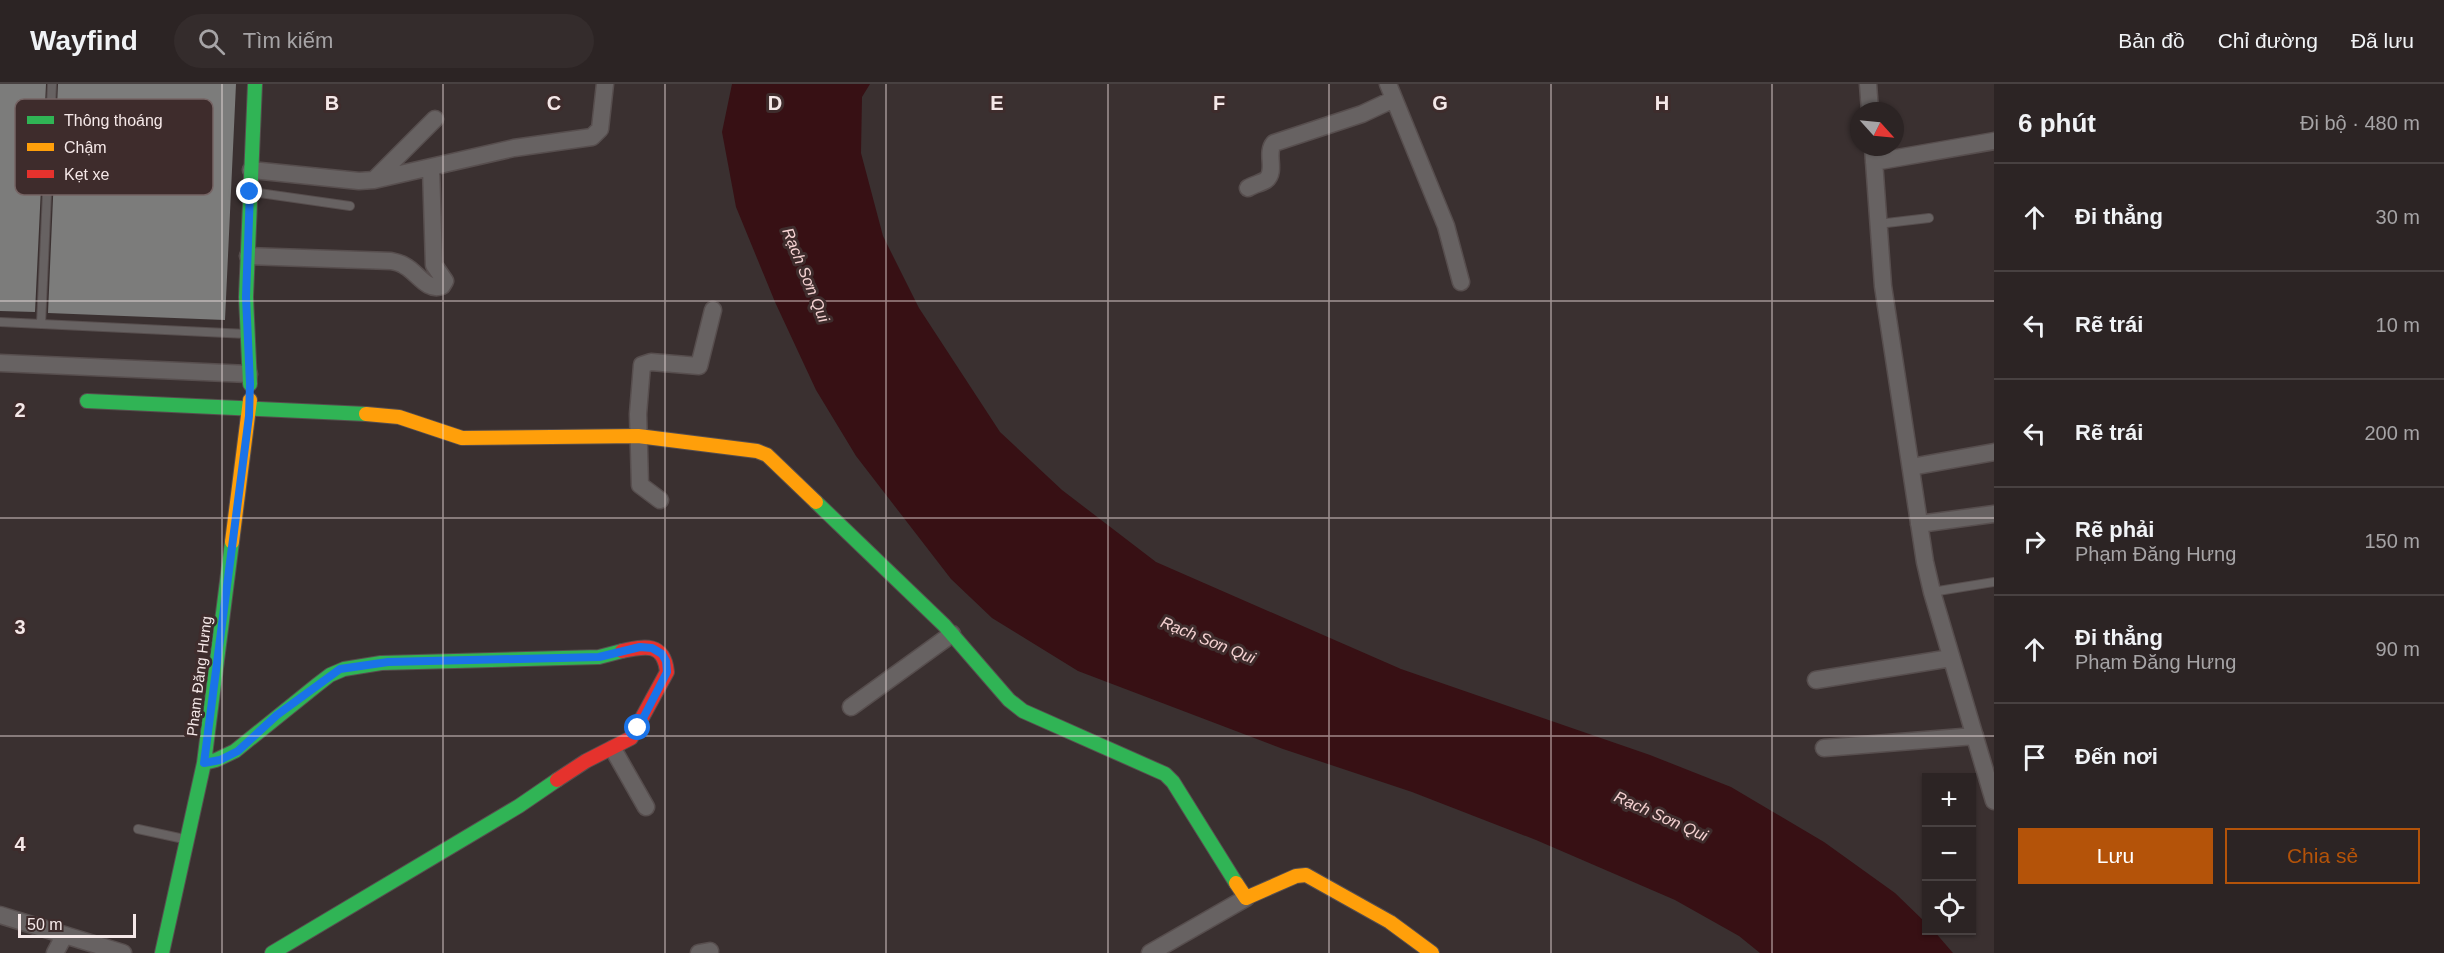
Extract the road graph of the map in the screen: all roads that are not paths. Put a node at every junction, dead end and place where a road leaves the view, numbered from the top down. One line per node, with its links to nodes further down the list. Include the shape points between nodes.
1 (52, 84): 6 (lane)
2 (255, 84): 13 (street, Phạm Đăng Hưng)
3 (605, 84): 12 (street, via 600,129 592,137 514,148)
4 (1868, 84): 7 (street)
5 (1391, 91): 15 (street, via 1362,114 1274,143 1270,147 1269,175); 22 (street, via 1446,226)
6 (51, 99)
7 (1869, 102)
8 (435, 119): 14 (street)
9 (1994, 141): 10 (street)
10 (1904, 151)
11 (1874, 156): 20 (street)
12 (431, 168): 14 (street); 21 (street, via 434,265 443,277 442,286 430,286 405,266 391,261)
13 (251, 170): 14 (street); 16 (street, Phạm Đăng Hưng)
14 (374, 180)
15 (1248, 188)
16 (250, 192): 18 (lane); 21 (street, Phạm Đăng Hưng)
17 (47, 195): 25 (lane)
18 (350, 206)
19 (1929, 218): 20 (lane)
20 (1878, 224): 32 (street, via 1883,286)
21 (248, 256): 26 (street, Phạm Đăng Hưng)
22 (1461, 282)
23 (713, 310): 30 (street, via 699,366 651,362 642,365)
24 (0, 322): 25 (lane)
25 (41, 324): 26 (lane)
26 (247, 334): 28 (street, Phạm Đăng Hưng)
27 (0, 363): 28 (street)
28 (250, 392): 29 (street); 30 (street, via 403,417 462,438); 45 (street, Phạm Đăng Hưng)
29 (87, 400)
30 (638, 426): 33 (street, via 640,485); 38 (street, via 767,455)
31 (1994, 452): 32 (street)
32 (1911, 467): 35 (street)
33 (660, 500)
34 (1994, 514): 35 (street)
35 (1919, 524): 37 (street)
36 (1994, 582): 37 (lane)
37 (1932, 592): 39 (street)
38 (952, 634): 41 (street); 50 (street, via 1023,711 1165,774)
39 (1951, 658): 40 (street); 42 (street)
40 (1816, 680)
41 (851, 707)
42 (1975, 736): 43 (street); 46 (street)
43 (1824, 747)
44 (613, 749): 45 (street, via 631,738 667,672 662,654 652,648 599,657 388,662 340,669 277,715 238,751); 47 (street); 57 (street, via 586,761 519,806)
45 (204, 763): 49 (street, Phạm Đăng Hưng)
46 (1994, 801)
47 (646, 807)
48 (138, 829): 49 (lane)
49 (187, 840): 56 (street, Phạm Đăng Hưng)
50 (1245, 898): 53 (street, via 1306,875 1390,922); 58 (street)
51 (0, 915): 52 (street)
52 (64, 936): 54 (street); 55 (street)
53 (1426, 952)
54 (56, 953)
55 (123, 953)
56 (162, 953)
57 (272, 953)
58 (1150, 953)

